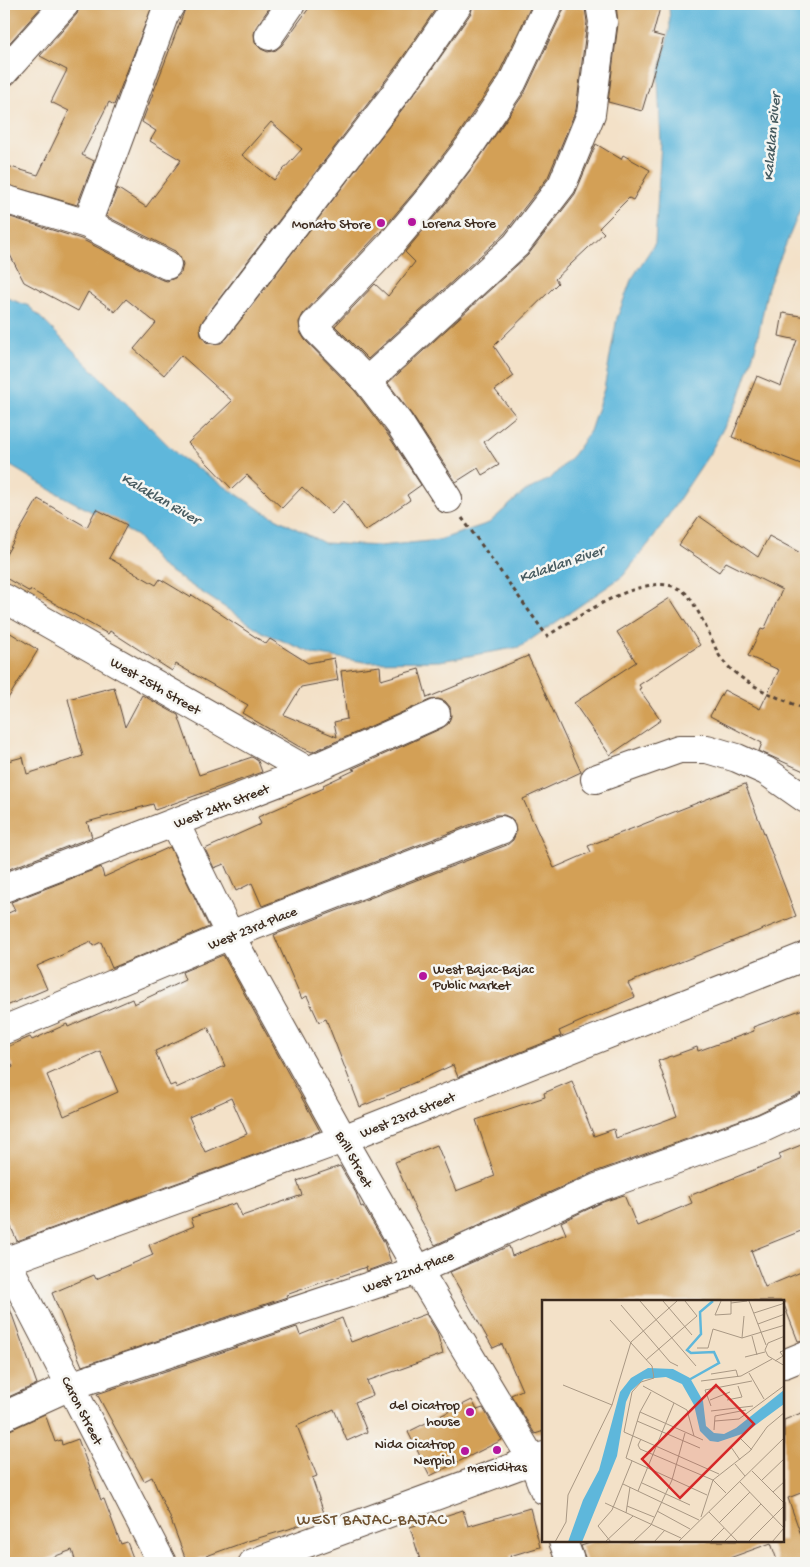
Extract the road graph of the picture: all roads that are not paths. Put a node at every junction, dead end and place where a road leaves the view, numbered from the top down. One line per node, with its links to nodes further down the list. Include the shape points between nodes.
1 (65, 4): 8 (street)
2 (170, 4): 10 (street)
3 (291, 4): 7 (street)
4 (458, 4): 12 (street, via 411,73)
5 (549, 4): 13 (street, via 512,83 469,147 391,244 314,325)
6 (600, 4): 13 (street, via 603,22 591,114 562,185 516,245)
7 (269, 36)
8 (4, 72)
9 (4, 199): 10 (street)
10 (88, 224): 11 (street)
11 (167, 264)
12 (215, 328)
13 (367, 381): 14 (street, via 400,424)
14 (455, 509)
15 (4, 598): 17 (street, West 25th Street)
16 (436, 714): 17 (street, West 24th Street)
17 (308, 771): 20 (street, West 24th Street)
18 (595, 779): 19 (street, via 679,749 707,749 766,771)
19 (806, 799)
20 (175, 823): 22 (street, West 24th Street); 23 (street, Brill Street)
21 (501, 830): 23 (street, West 23rd Place)
22 (4, 888)
23 (230, 936): 25 (street, West 23rd Place); 27 (street, Brill Street)
24 (806, 956): 27 (street, West 23rd Street)
25 (4, 1030)
26 (806, 1108): 29 (street, West 22nd Place, via 763,1128 597,1188)
27 (344, 1139): 28 (street, West 23rd Street); 29 (street, Brill Street)
28 (5, 1260): 32 (street, Caron Street)
29 (418, 1270): 32 (street, West 22nd Place); 34 (street, Brill Street)
30 (806, 1355): 31 (street)
31 (785, 1364)
32 (70, 1386): 33 (street, West 22nd Place); 37 (street, Caron Street)
33 (4, 1416)
34 (538, 1459): 35 (street, Brill Street); 38 (street)
35 (542, 1480)
36 (563, 1542): 39 (street)
37 (162, 1563)
38 (253, 1563)
39 (571, 1563)

